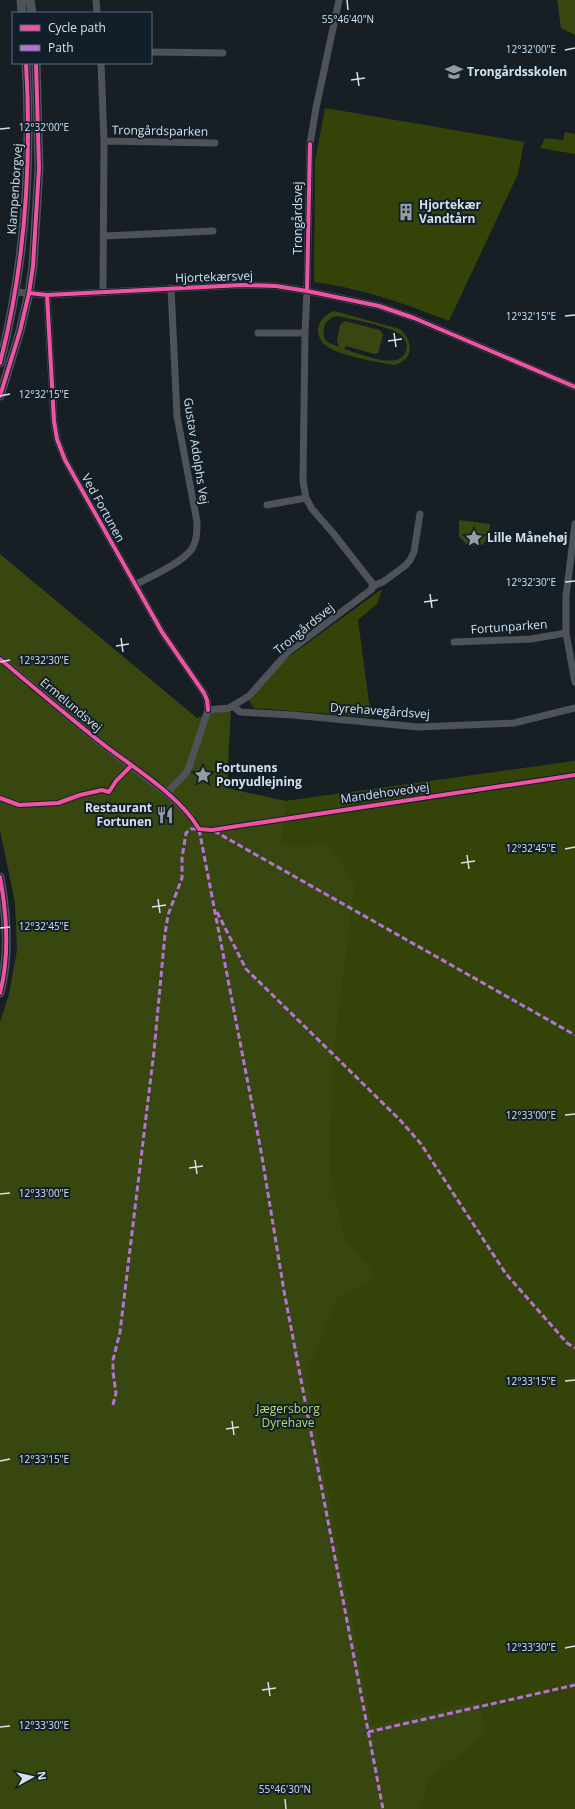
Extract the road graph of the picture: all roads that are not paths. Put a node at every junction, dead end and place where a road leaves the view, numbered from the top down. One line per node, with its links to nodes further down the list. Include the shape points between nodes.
1 (21, 0): 5 (street)
2 (30, 0): 6 (street)
3 (96, 0): 7 (street)
4 (339, 0): 19 (street, Trongårdsvej, via 310,144)
5 (22, 12)
6 (32, 12)
7 (97, 12)
8 (152, 52): 9 (street)
9 (223, 53)
10 (26, 64): 20 (street, Klampenborgvej, via 28,172)
11 (36, 64): 21 (street, Klampenborgvej, via 39,168)
12 (101, 64): 13 (street, Trongårdsparken)
13 (104, 141): 14 (street, Trongårdsparken); 16 (street, Trongårdsparken)
14 (215, 143)
15 (213, 231): 16 (street)
16 (104, 236): 18 (street, Trongårdsparken)
17 (171, 288): 18 (street, Hjortekærsvej); 19 (street, Hjortekærsvej, via 242,285 276,286); 32 (street, Gustav Adolphs Vej, via 177,416 197,522 197,534 191,550 181,559)
18 (103, 291): 22 (street, Hjortekærsvej)
19 (307, 291): 24 (street, Trongårdsvej); 26 (street, Hjortekærsvej, via 379,306 414,318)
20 (16, 292): 21 (street, Hjortekærsvej); 25 (street, Klampenborgvej)
21 (29, 293): 22 (street, Hjortekærsvej); 27 (street, Klampenborgvej)
22 (47, 295): 32 (street, Ved Fortunen, via 57,439 65,460)
23 (258, 333): 24 (street)
24 (305, 333): 28 (street, Trongårdsvej, via 303,480)
25 (0, 363)
26 (575, 386)
27 (0, 396)
28 (306, 498): 29 (street); 33 (street, Trongårdsvej)
29 (267, 505)
30 (420, 514): 33 (street, Trongårdsvej, via 414,552 410,560 383,582)
31 (575, 524): 34 (street, Fortunparken, via 566,596)
32 (135, 585): 40 (street, Ved Fortunen, via 162,632 204,693)
33 (373, 586): 38 (street, Trongårdsvej, via 371,592 288,652 249,696)
34 (566, 633): 35 (street, Fortunparken, via 531,639); 37 (street, Fortunparken)
35 (454, 642)
36 (0, 659): 41 (street, Ermelundsvej)
37 (575, 682)
38 (233, 706): 39 (street, Dyrehavegårdsvej, via 240,712 418,727 514,722); 40 (street, Trongårdsvej)
39 (575, 708)
40 (208, 710): 41 (street, via 186,773)
41 (167, 793): 42 (street)
42 (191, 816)
43 (0, 877): 44 (street, via 6,912 6,962)
44 (0, 994)

